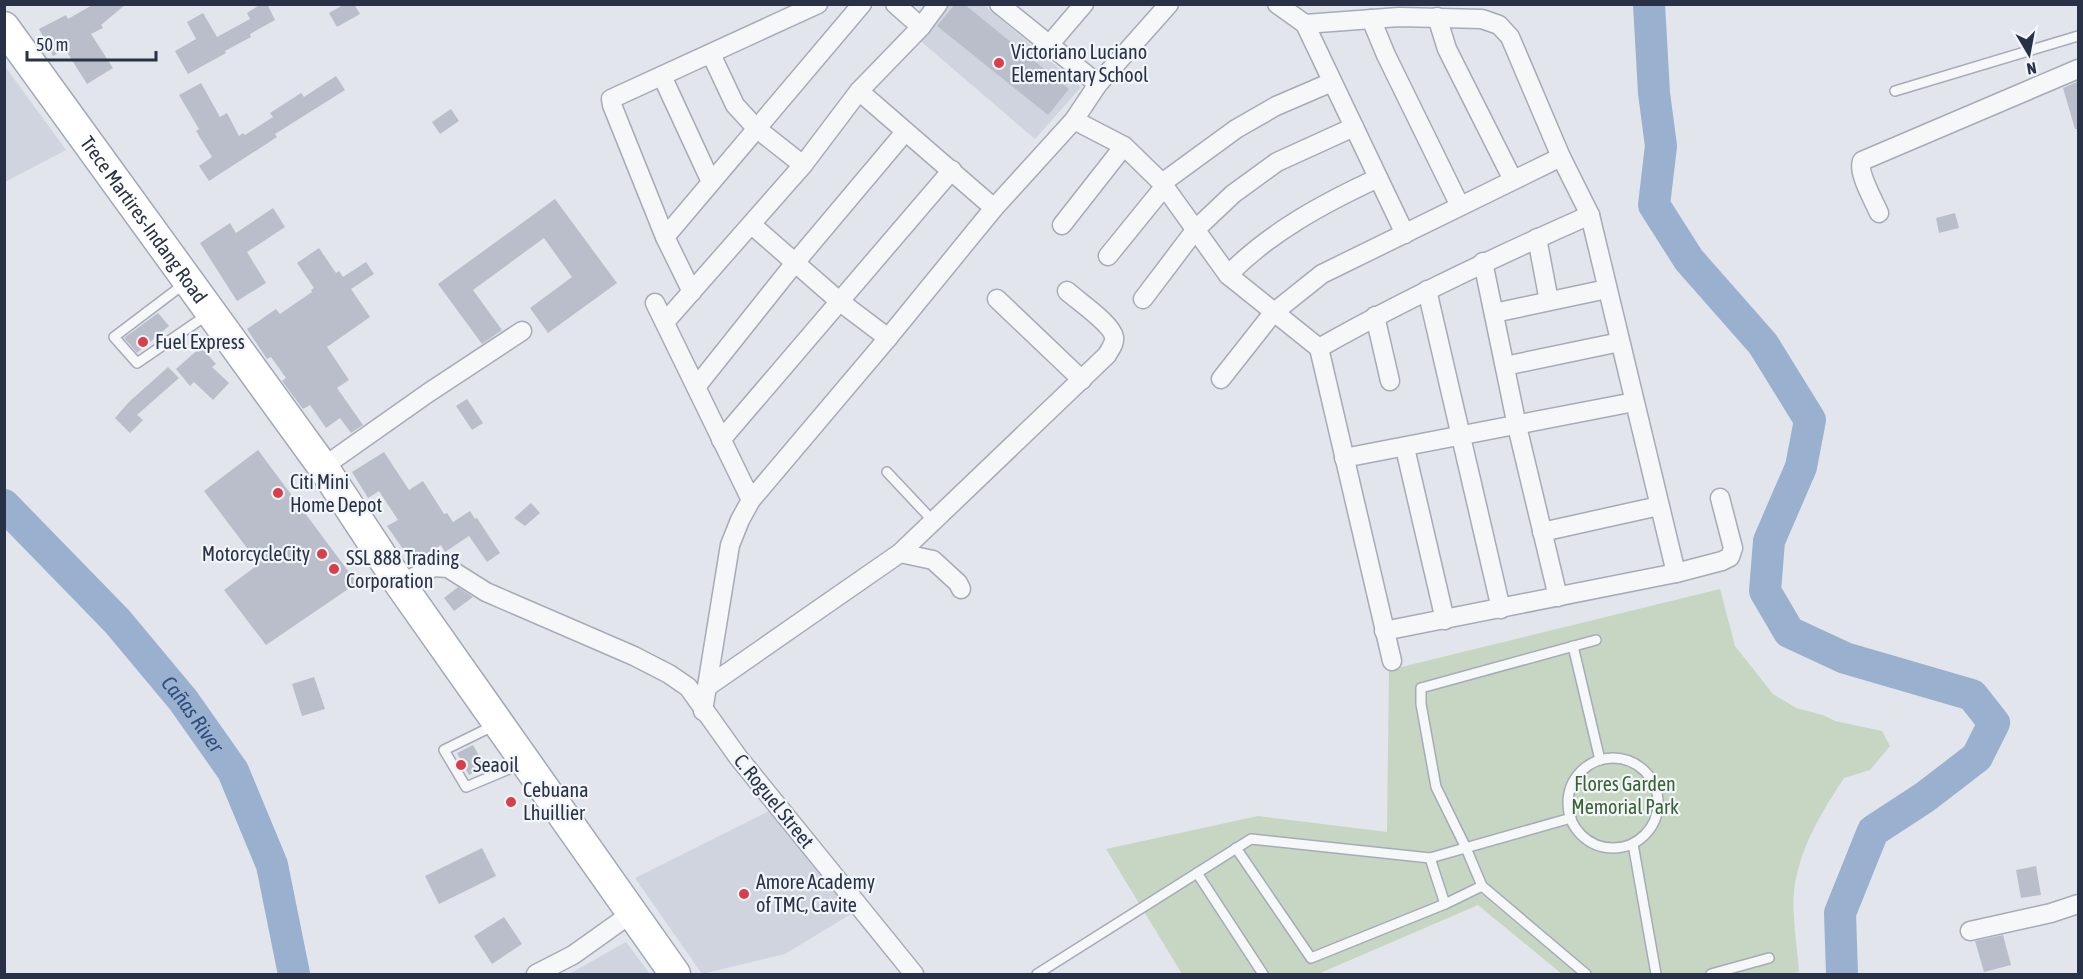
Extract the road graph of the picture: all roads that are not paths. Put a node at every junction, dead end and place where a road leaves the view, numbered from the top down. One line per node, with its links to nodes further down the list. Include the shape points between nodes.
1 (818, 4): 16 (street)
2 (862, 4): 25 (street)
3 (895, 4): 13 (street)
4 (938, 4): 13 (street)
5 (1084, 4): 15 (street)
6 (1169, 4): 20 (street)
7 (1277, 4): 11 (street)
8 (1005, 6): 15 (street)
9 (1437, 17): 10 (street); 28 (street, via 1482,19 1505,31); 32 (street, via 1447,49)
10 (1371, 19): 11 (street); 35 (street)
11 (1305, 24): 19 (street)
12 (4, 27): 49 (main road, Trece Martires-Indang Road)
13 (921, 27): 21 (street)
14 (2079, 36): 22 (lane)
15 (1049, 45): 20 (street)
16 (711, 54): 18 (street); 25 (street, via 735,105)
17 (2079, 69): 37 (street, via 1862,161 1863,176)
18 (662, 76): 33 (street); 43 (street, via 611,99)
19 (1332, 82): 24 (street); 34 (street, via 1276,106 1236,129)
20 (1098, 84): 23 (street)
21 (859, 91): 26 (street); 29 (street)
22 (1895, 91)
23 (1074, 120): 27 (street); 36 (street)
24 (1354, 127): 31 (street); 41 (street, via 1277,162 1233,194)
25 (756, 128): 29 (street); 33 (street)
26 (905, 132): 30 (street); 47 (street)
27 (1124, 146): 34 (street); 40 (street)
28 (1561, 157): 32 (street); 38 (street)
29 (803, 165): 39 (street)
30 (952, 170): 36 (street); 56 (street)
31 (1378, 178): 42 (street); 48 (street, via 1294,222)
32 (1513, 180): 35 (street)
33 (711, 182): 43 (street)
34 (1163, 185): 41 (street); 45 (street)
35 (1460, 206): 42 (street)
36 (994, 208): 65 (street)
37 (1879, 213)
38 (1590, 215): 44 (street); 50 (street)
39 (752, 225): 47 (street); 53 (street)
40 (1062, 225)
41 (1196, 229): 48 (street); 55 (street)
42 (1405, 234): 60 (street, via 1322,274)
43 (665, 237): 53 (street)
44 (1537, 238): 46 (street); 57 (street)
45 (1108, 256)
46 (1483, 262): 51 (street); 61 (street)
47 (794, 264): 56 (street); 72 (street)
48 (1228, 275): 60 (street)
49 (189, 280): 59 (main road, Trece Martires-Indang Road); 59 (lane, via 114,337 137,363)
50 (1607, 289): 57 (street); 66 (street)
51 (1427, 290): 62 (street); 75 (street)
52 (1067, 291): 70 (street, via 1110,328 1114,337 1107,355)
53 (692, 292): 63 (street)
54 (997, 299): 70 (street)
55 (1143, 299)
56 (839, 301): 65 (street); 76 (street)
57 (1549, 301): 61 (street)
58 (655, 303): 63 (street)
59 (212, 312): 79 (main road, Trece Martires-Indang Road)
60 (1273, 313): 67 (street); 69 (street)
61 (1494, 313): 68 (street)
62 (1375, 316): 67 (street); 71 (street)
63 (665, 322): 72 (street)
64 (522, 331): 79 (street)
65 (888, 338): 82 (street)
66 (1620, 342): 68 (street); 73 (street)
67 (1319, 348): 78 (street)
68 (1505, 366): 74 (street)
69 (1221, 379)
70 (1082, 380): 84 (street)
71 (1390, 381)
72 (696, 387): 76 (street)
73 (1634, 402): 74 (street); 83 (street)
74 (1517, 426): 75 (street); 85 (street)
75 (1461, 437): 77 (street); 91 (street)
76 (721, 440): 82 (street)
77 (1405, 448): 78 (street); 92 (street)
78 (1344, 458): 93 (street)
79 (323, 467): 88 (main road, Trece Martires-Indang Road)
80 (887, 472): 84 (lane)
81 (1720, 498): 87 (street, via 1733,548 1730,557)
82 (751, 500): 97 (street, via 730,545)
83 (1659, 506): 85 (street); 87 (street)
84 (934, 522): 86 (street)
85 (1542, 532): 90 (street)
86 (900, 553): 89 (street, via 933,560); 97 (street)
87 (1676, 573): 90 (street)
88 (400, 584): 98 (street, C. Roguel Street, via 434,567 448,568 494,596 659,668 688,687); 99 (main road, Trece Martires-Indang Road)
89 (961, 590)
90 (1557, 597): 91 (street)
91 (1500, 609): 92 (street)
92 (1445, 620): 93 (street)
93 (1384, 631): 96 (street)
94 (1596, 640): 95 (lane)
95 (1574, 646): 100 (lane); 105 (lane, via 1421,688 1436,787)
96 (1392, 661)
97 (707, 687): 98 (street)
98 (704, 711): 116 (street, C. Roguel Street)
99 (498, 724): 101 (main road, Trece Martires-Indang Road); 101 (lane, via 444,750 466,787)
100 (1600, 760): 102 (lane, via 1589,765 1573,783 1569,794); 103 (lane, via 1627,760 1649,775 1656,787 1658,807 1653,826)
101 (526, 762): 111 (main road, Trece Martires-Indang Road)
102 (1570, 818): 103 (lane, via 1576,829 1595,845 1620,848); 105 (lane)
103 (1633, 844): 120 (lane)
104 (1236, 848): 106 (lane, via 1251,839); 107 (lane); 109 (lane, via 1311,958)
105 (1466, 848): 106 (lane); 108 (lane)
106 (1430, 858): 109 (lane)
107 (1197, 873): 117 (lane); 118 (lane)
108 (1482, 886): 109 (lane); 119 (lane)
109 (1445, 904)
110 (2079, 904): 112 (street)
111 (632, 913): 114 (street, via 573,955); 115 (main road, Trece Martires-Indang Road)
112 (1970, 931)
113 (1769, 958): 121 (lane)
114 (536, 975)
115 (675, 975)
116 (914, 975)
117 (1037, 975)
118 (1263, 975)
119 (1586, 975)
120 (1656, 975)
121 (1711, 975)

